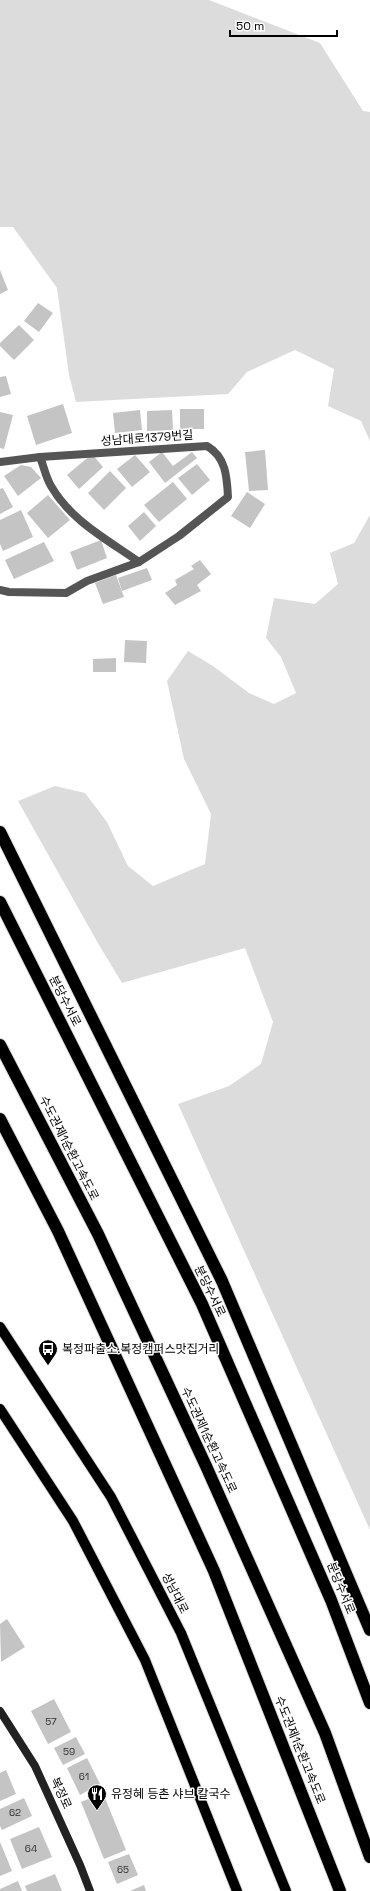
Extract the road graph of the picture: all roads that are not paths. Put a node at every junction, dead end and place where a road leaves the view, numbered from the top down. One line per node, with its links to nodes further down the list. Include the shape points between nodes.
1 (40, 457): 2 (street, 성남대로1379번길); 3 (street, via 51,486 66,508 81,522); 3 (street, 성남대로1379번길, via 207,446 216,451 227,475 228,497 179,536)
2 (0, 462)
3 (139, 562): 4 (street, 성남대로1379번길, via 87,581 66,593)
4 (0, 590)
5 (0, 832): 11 (highway, 분당수서로, via 222,1280)
6 (0, 902): 12 (highway, 분당수서로, via 202,1304 331,1600)
7 (0, 1046): 14 (highway, 수도권제1순환고속도로, via 98,1234 210,1473 325,1733)
8 (0, 1120): 18 (highway, 수도권제1순환고속도로, via 58,1232 214,1572)
9 (0, 1327): 17 (main road, 성남대로, via 111,1497 181,1633)
10 (0, 1409): 16 (main road, via 73,1521 145,1660)
11 (370, 1630)
12 (370, 1703)
13 (0, 1711): 15 (street, 복정로, via 35,1766)
14 (370, 1857)
15 (90, 1891)
16 (237, 1891)
17 (286, 1891)
18 (340, 1891)

